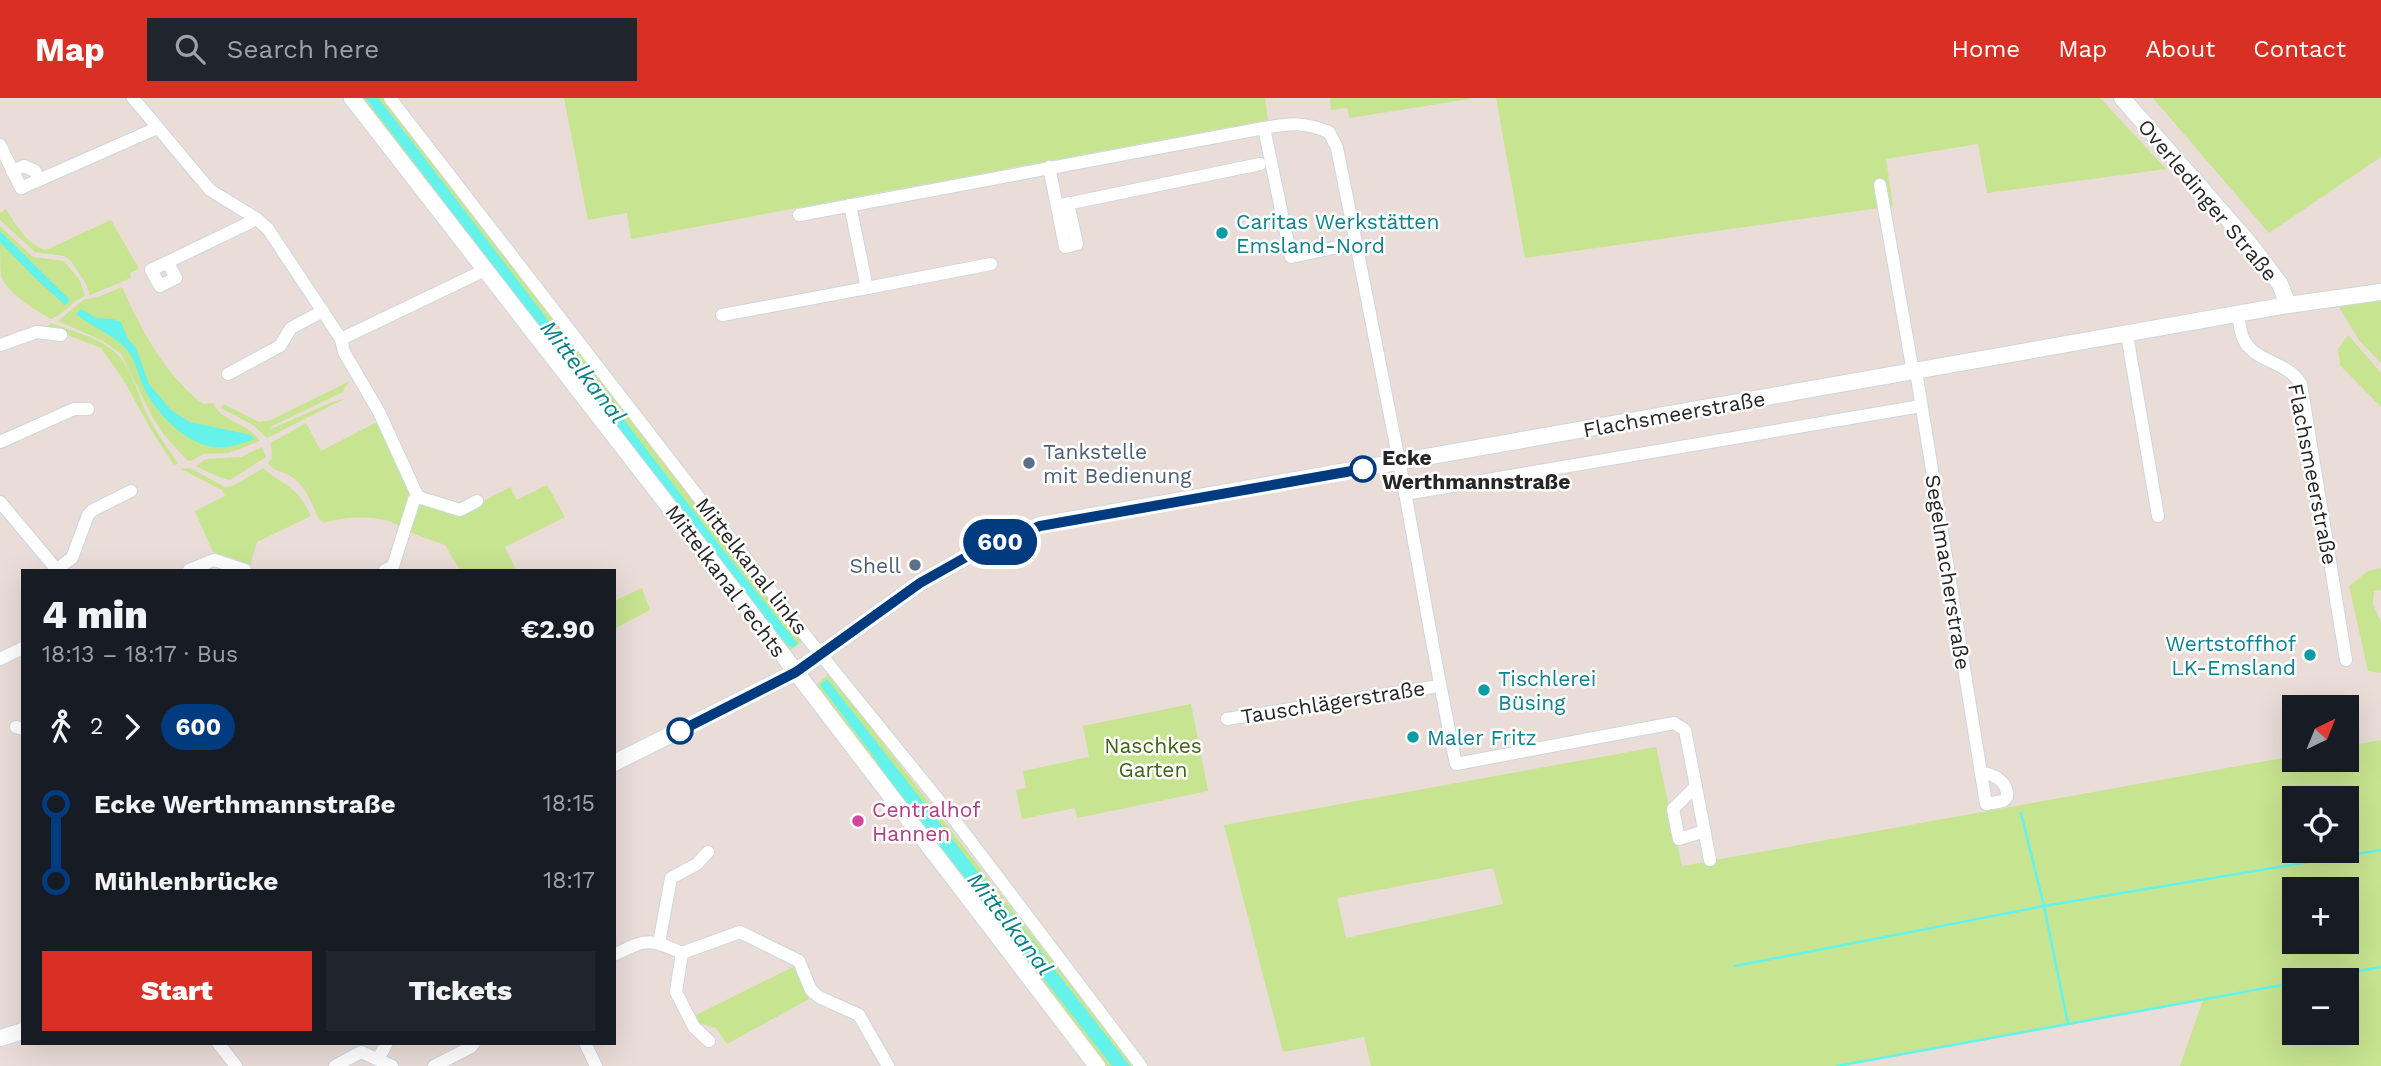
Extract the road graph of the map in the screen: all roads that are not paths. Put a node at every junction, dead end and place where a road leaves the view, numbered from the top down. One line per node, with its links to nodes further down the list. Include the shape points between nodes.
1 (133, 98): 5 (street)
2 (352, 98): 19 (street, Mittelkanal rechts)
3 (390, 98): 50 (street, Mittelkanal links)
4 (2122, 98): 22 (street, Overledinger Straße, via 2249,243 2280,284)
5 (157, 128): 11 (street); 15 (street, via 210,190)
6 (1264, 128): 9 (street); 16 (street, Tauschlägerstraße, via 1309,124 1329,132 1337,148); 16 (street, via 1291,257)
7 (0, 145): 10 (street)
8 (1260, 164): 9 (street, via 1062,205)
9 (1049, 167): 13 (street)
10 (12, 171): 11 (street, via 23,166); 11 (street, via 21,188)
11 (39, 180)
12 (1880, 185): 30 (street, Segelmacherstraße)
13 (850, 205): 14 (street); 20 (street)
14 (799, 215)
15 (257, 219): 17 (street); 23 (street)
16 (1356, 243): 35 (street, Tauschlägerstraße)
17 (168, 262)
18 (991, 264): 20 (street)
19 (485, 270): 28 (street); 50 (street, Mittelkanal rechts)
20 (867, 288): 24 (street)
21 (2381, 292): 22 (street, Flachsmeerstraße)
22 (2288, 305): 25 (street, Flachsmeerstraße)
23 (323, 311): 28 (street); 31 (street, via 291,328 280,346)
24 (722, 315)
25 (2238, 315): 27 (street, Flachsmeerstraße); 49 (street, Flachsmeerstraße, via 2249,348 2294,373 2301,384)
26 (61, 335): 29 (street, via 37,332)
27 (2127, 335): 30 (street, Flachsmeerstraße); 41 (street)
28 (341, 339): 38 (street)
29 (0, 345)
30 (1914, 371): 32 (street, Segelmacherstraße); 35 (street, Flachsmeerstraße)
31 (228, 374)
32 (1921, 406): 37 (street, Flachsmeerstraße); 54 (street, Segelmacherstraße)
33 (88, 409): 34 (street, via 74,409)
34 (0, 442)
35 (1400, 463): 37 (street, Tauschlägerstraße); 50 (street, Flachsmeerstraße, via 1040,526 975,552 920,583)
36 (131, 491): 43 (street, via 88,515 72,558)
37 (1405, 494): 51 (street, Tauschlägerstraße)
38 (418, 497): 39 (street, via 460,510); 46 (street, via 393,566)
39 (477, 501)
40 (1, 505): 42 (street)
41 (2158, 516)
42 (56, 569)
43 (58, 569)
44 (192, 569): 45 (street, via 214,560)
45 (242, 569)
46 (386, 569)
47 (21, 649): 48 (street)
48 (0, 659)
49 (2346, 660)
50 (809, 663): 53 (street, Flachsmeerstraße); 76 (street, Mittelkanal rechts); 77 (street, Mittelkanal links, via 953,818)
51 (1439, 686): 52 (street, Tauschlägerstraße); 55 (street, Tauschlägerstraße, via 1456,764 1674,723 1685,730)
52 (1227, 719)
53 (616, 761)
54 (1981, 772)
55 (1696, 786): 56 (street, Tauschlägerstraße); 56 (street, via 1673,808 1679,839)
56 (1705, 831): 58 (street, Tauschlägerstraße)
57 (708, 852): 59 (street, via 671,878)
58 (1710, 860)
59 (659, 943): 60 (street); 61 (street, via 644,942)
60 (682, 953): 64 (street, via 677,992 694,1027); 75 (street, via 740,932 799,961 811,990 859,1015)
61 (616, 954)
62 (21, 1032): 63 (street)
63 (0, 1038)
64 (709, 1041)
65 (220, 1045): 70 (street)
66 (386, 1045): 69 (street)
67 (472, 1045): 73 (street)
68 (586, 1045): 74 (street)
69 (378, 1059): 71 (street, via 361,1052); 72 (street)
70 (236, 1066)
71 (335, 1066)
72 (392, 1066)
73 (434, 1066)
74 (596, 1066)
75 (888, 1066)
76 (1097, 1066)
77 (1141, 1066)

